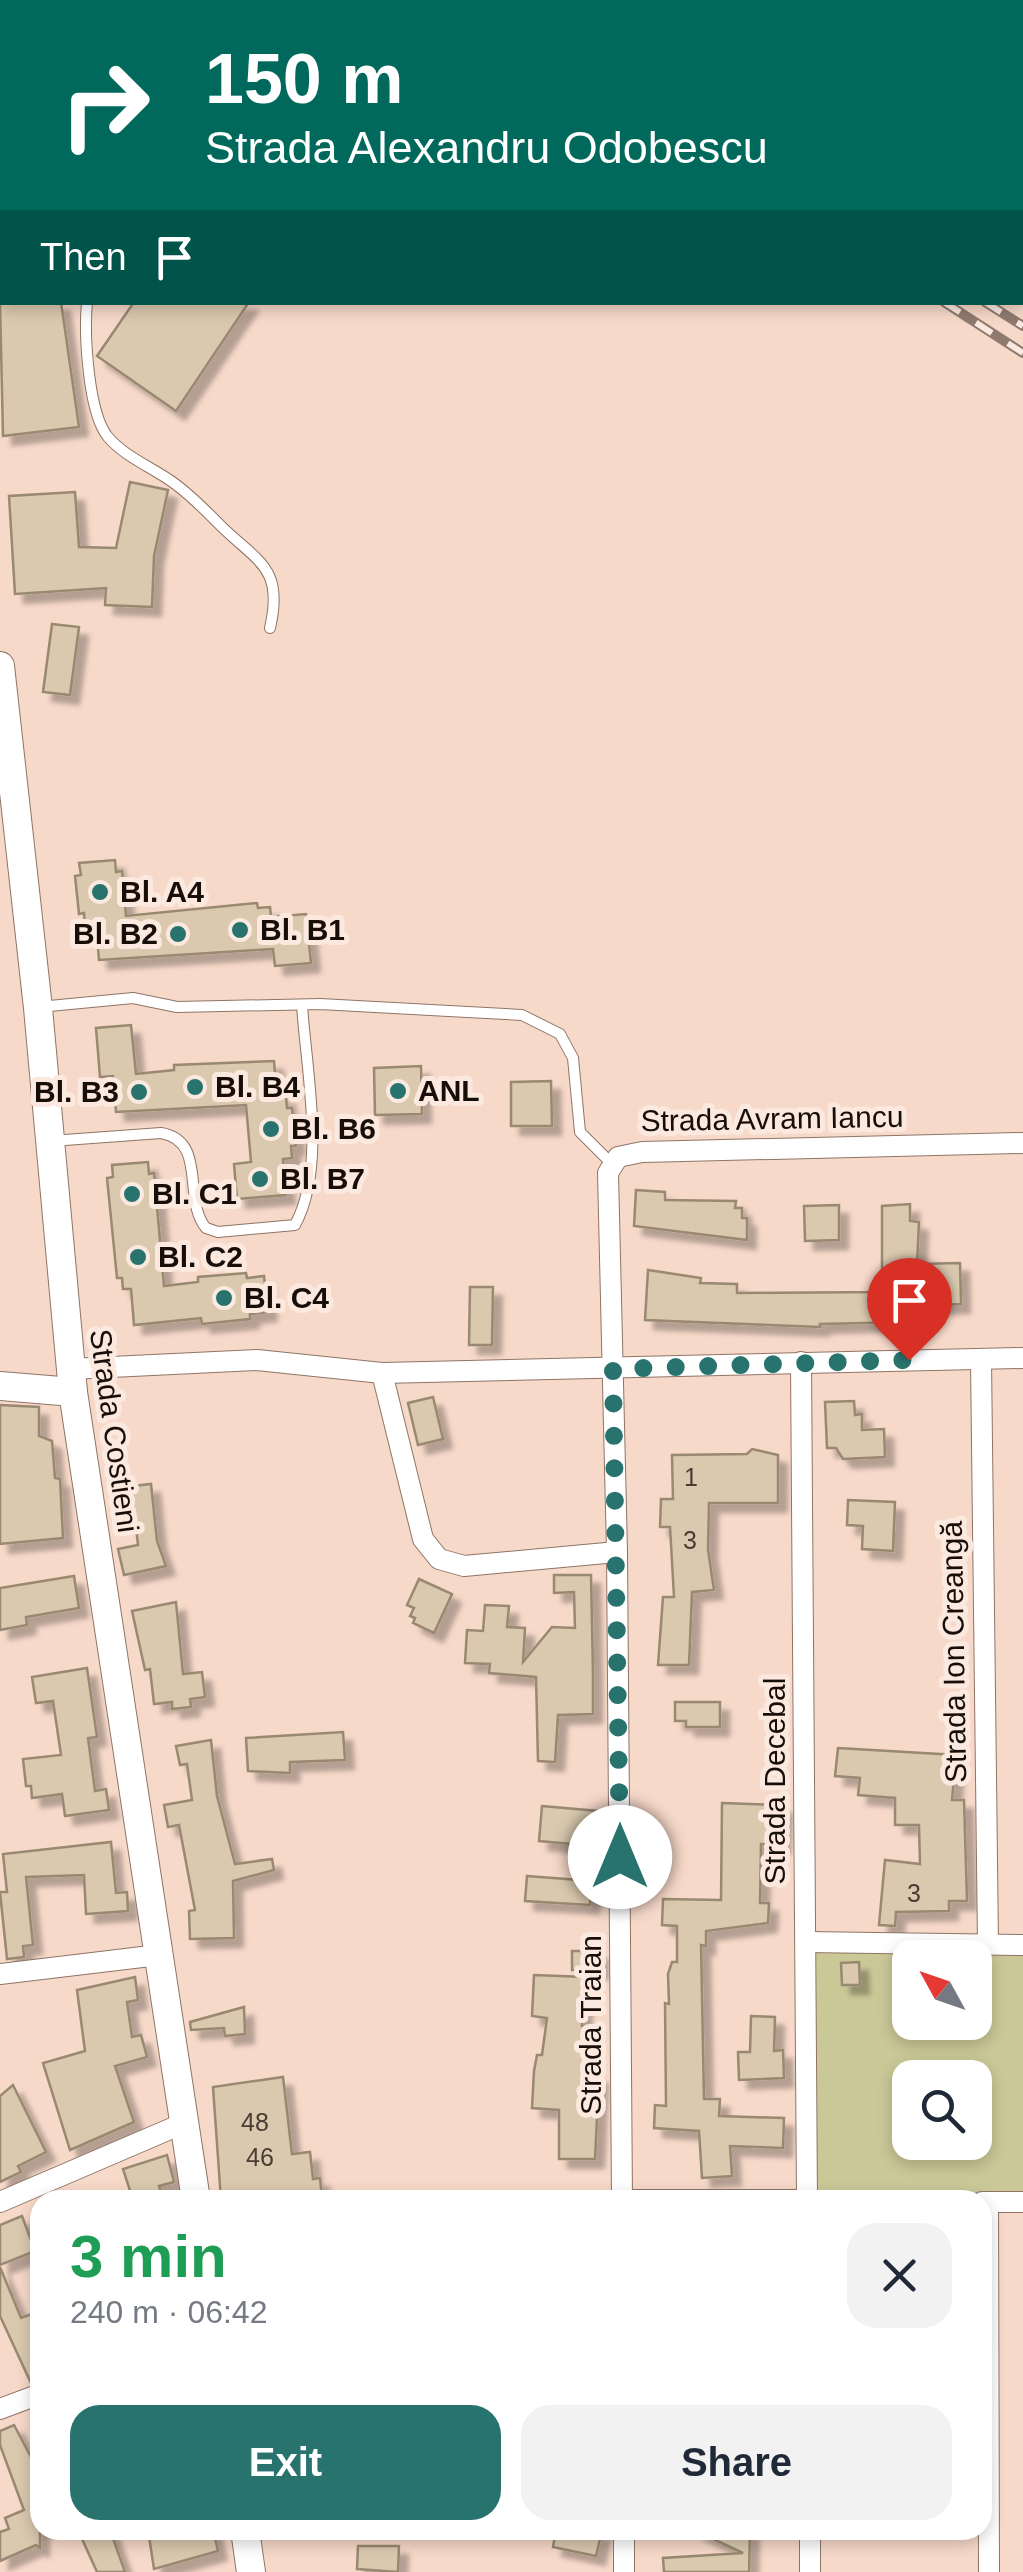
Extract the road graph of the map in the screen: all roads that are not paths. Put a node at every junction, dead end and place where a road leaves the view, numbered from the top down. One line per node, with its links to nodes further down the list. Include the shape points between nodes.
1 (87, 305): 2 (lane, via 87,348 106,435 252,550 274,598)
2 (270, 628)
3 (0, 666): 4 (street, Strada Costieni)
4 (7, 775): 6 (street, Strada Costieni)
5 (302, 1005): 6 (lane, via 177,1007 133,998); 7 (lane, via 312,1169 295,1225 206,1228 197,1213 188,1152 175,1136); 9 (lane, via 522,1015 546,1023 573,1058 580,1132)
6 (38, 1008): 7 (street, Strada Costieni)
7 (50, 1141): 15 (street, Strada Costieni)
8 (1023, 1143): 9 (street, Strada Avram Iancu, via 642,1152 625,1153)
9 (612, 1164): 13 (street, Strada Avram Iancu)
10 (1023, 1358): 11 (street)
11 (981, 1360): 12 (street); 18 (street, Strada Ion Creangă)
12 (802, 1362): 13 (street); 19 (street, Strada Decebal)
13 (613, 1369): 14 (street); 17 (street, Strada Traian)
14 (382, 1373): 15 (street, via 257,1360); 17 (street, via 423,1539 439,1559 474,1566)
15 (72, 1381): 16 (street); 23 (street, Strada Costieni)
16 (0, 1386)
17 (617, 1552): 27 (street, Strada Traian)
18 (988, 1940)
19 (806, 1942): 20 (street); 28 (street, Strada Decebal)
20 (892, 1943)
21 (992, 1944): 22 (street)
22 (1023, 1945)
23 (159, 1955): 24 (street); 25 (street, Strada Costieni)
24 (0, 1974)
25 (184, 2123): 26 (street, Strada Costieni); 29 (street)
26 (194, 2190)
27 (622, 2190)
28 (808, 2190)
29 (0, 2202)
30 (992, 2202): 31 (street)
31 (1023, 2202)
32 (30, 2398): 33 (street)
33 (0, 2408)
34 (245, 2540): 38 (street)
35 (624, 2540): 39 (street)
36 (810, 2540): 40 (street)
37 (990, 2540): 41 (street)
38 (246, 2571)
39 (624, 2572)
40 (810, 2572)
41 (990, 2572)

